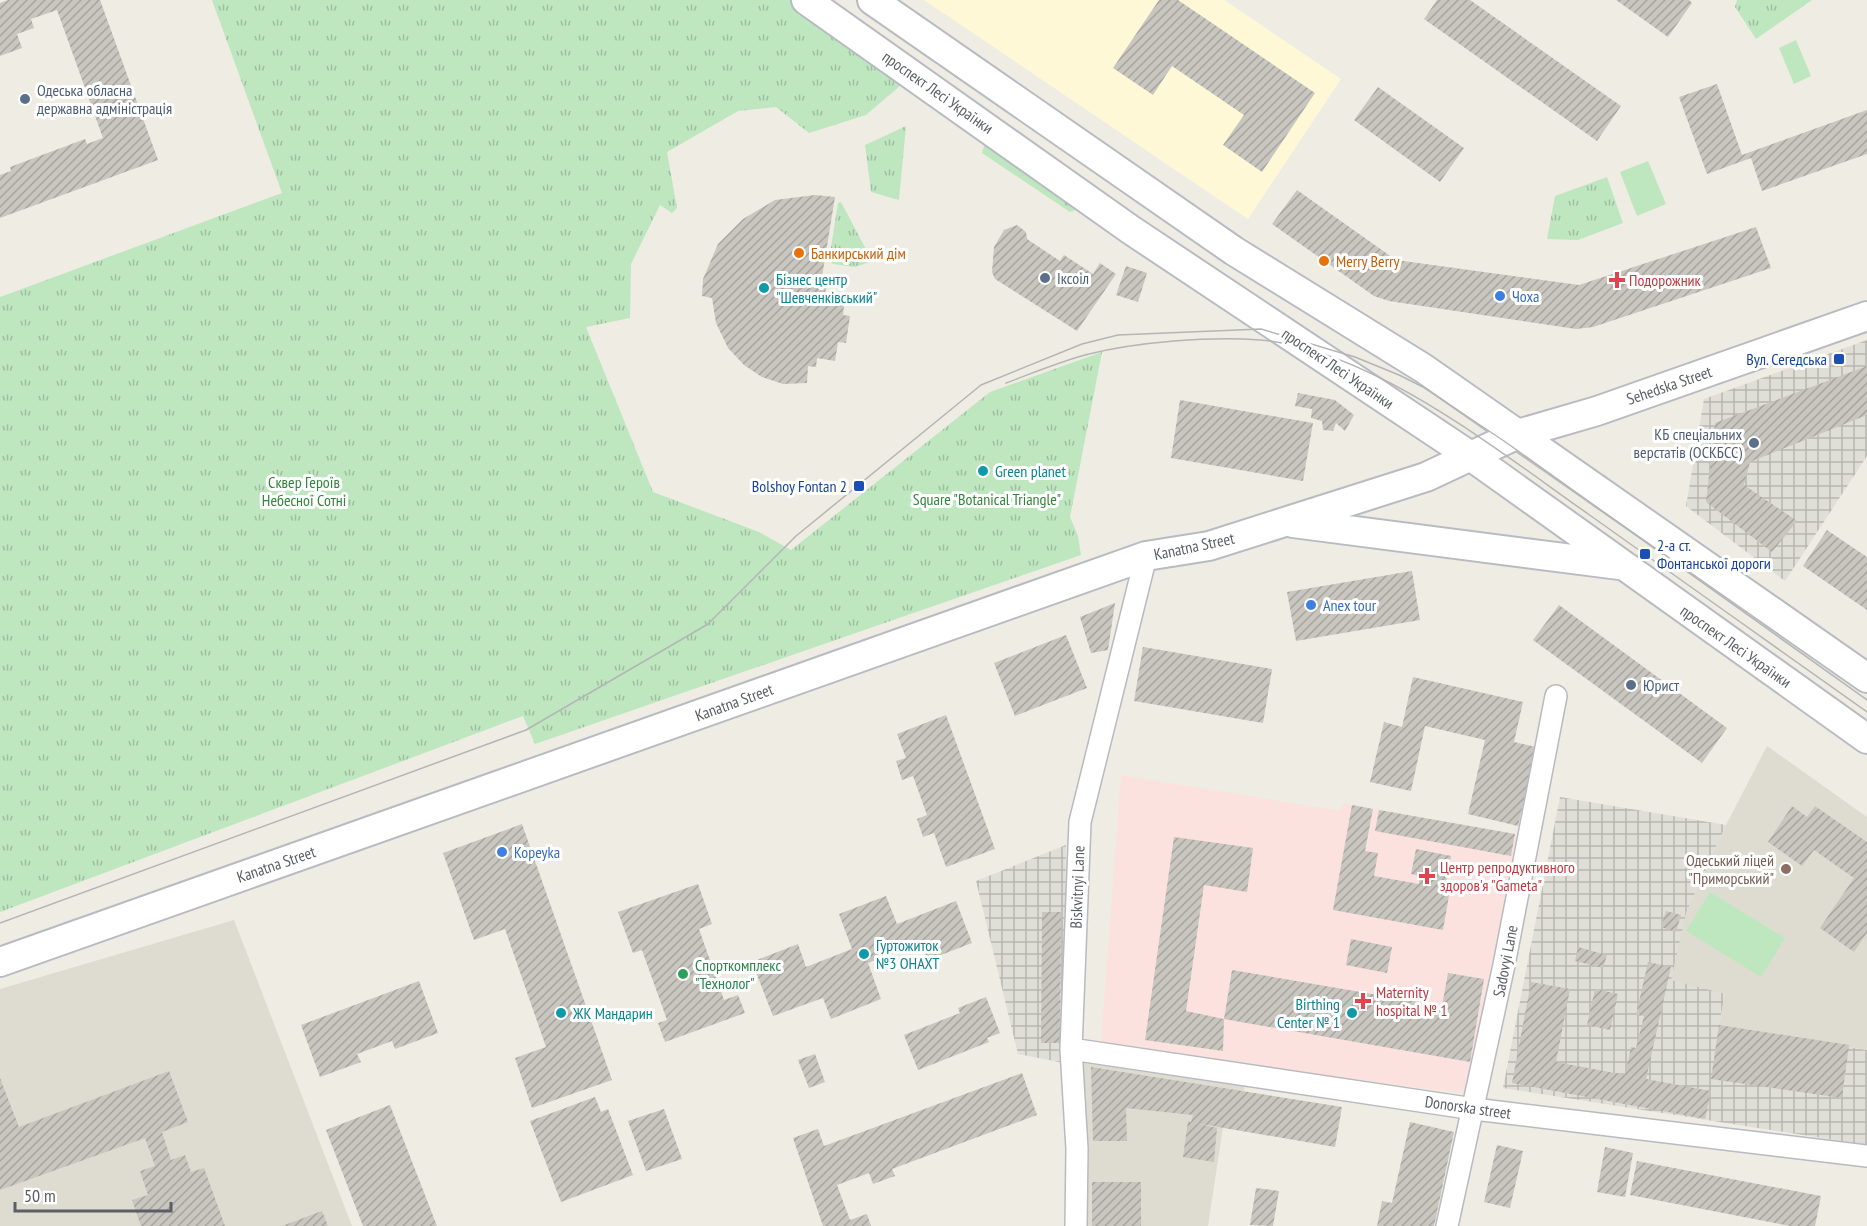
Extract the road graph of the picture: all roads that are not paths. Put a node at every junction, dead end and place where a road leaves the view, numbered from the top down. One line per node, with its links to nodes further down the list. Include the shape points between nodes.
1 (806, 0): 5 (main road, проспект Лесі Українки, via 1131,230)
2 (872, 0): 4 (main road, via 1234,251 1424,368)
3 (1867, 316): 4 (main road, Sehedska Street, via 1597,411)
4 (1518, 434): 5 (main road, Sehedska Street); 9 (main road)
5 (1472, 457): 6 (main road, Kanatna Street, via 1426,477); 8 (main road, проспект Лесі Українки)
6 (1285, 522): 7 (main road, Kanatna Street, via 1209,546); 8 (main road)
7 (1146, 556): 12 (main road, Kanatna Street); 13 (street, Biskvitnyi Lane, via 1080,822)
8 (1620, 565): 11 (main road, проспект Лесі Українки)
9 (1867, 678)
10 (1556, 696): 14 (street, Sadovyi Lane)
11 (1867, 739)
12 (0, 962)
13 (1071, 1049): 14 (street, Donorska street); 16 (street, Biskvitnyi Lane, via 1077,1149)
14 (1474, 1109): 15 (street, Donorska street); 17 (street, Sadovyi Lane)
15 (1867, 1156)
16 (1076, 1226)
17 (1447, 1226)

